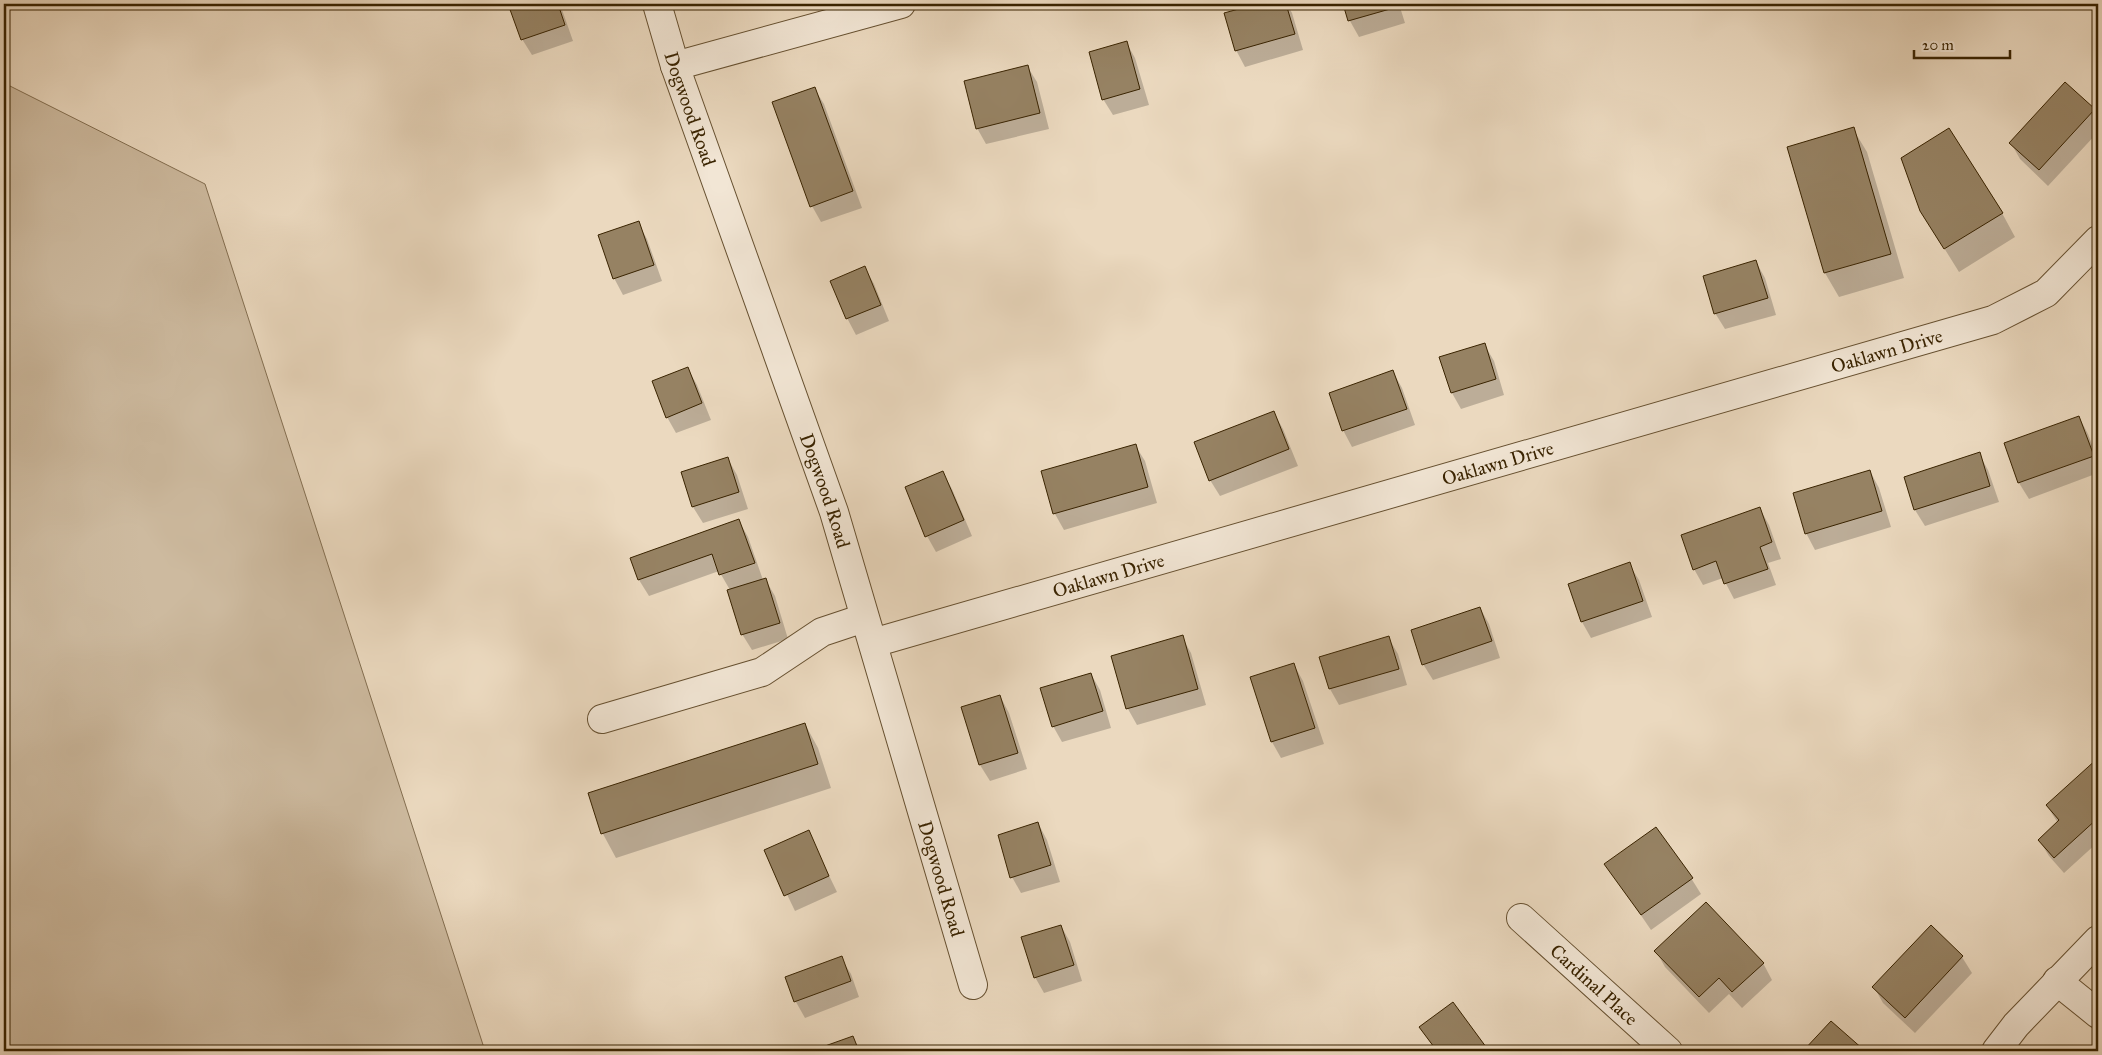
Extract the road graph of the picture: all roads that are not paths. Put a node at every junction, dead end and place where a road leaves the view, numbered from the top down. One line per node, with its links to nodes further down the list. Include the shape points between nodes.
1 (657, 4): 3 (street, Dogwood Road)
2 (901, 4): 3 (street)
3 (676, 66): 5 (street, Dogwood Road, via 834,512)
4 (2098, 240): 5 (street, Oaklawn Drive, via 2046,293 1993,320)
5 (869, 631): 6 (street, Oaklawn Drive, via 822,632 762,672); 10 (street, Dogwood Road)
6 (602, 718)
7 (1521, 918): 12 (street, Cardinal Place)
8 (2098, 940): 9 (street)
9 (2057, 981): 11 (street); 13 (street)
10 (973, 985)
11 (2098, 1014)
12 (1668, 1051)
13 (1996, 1051)

